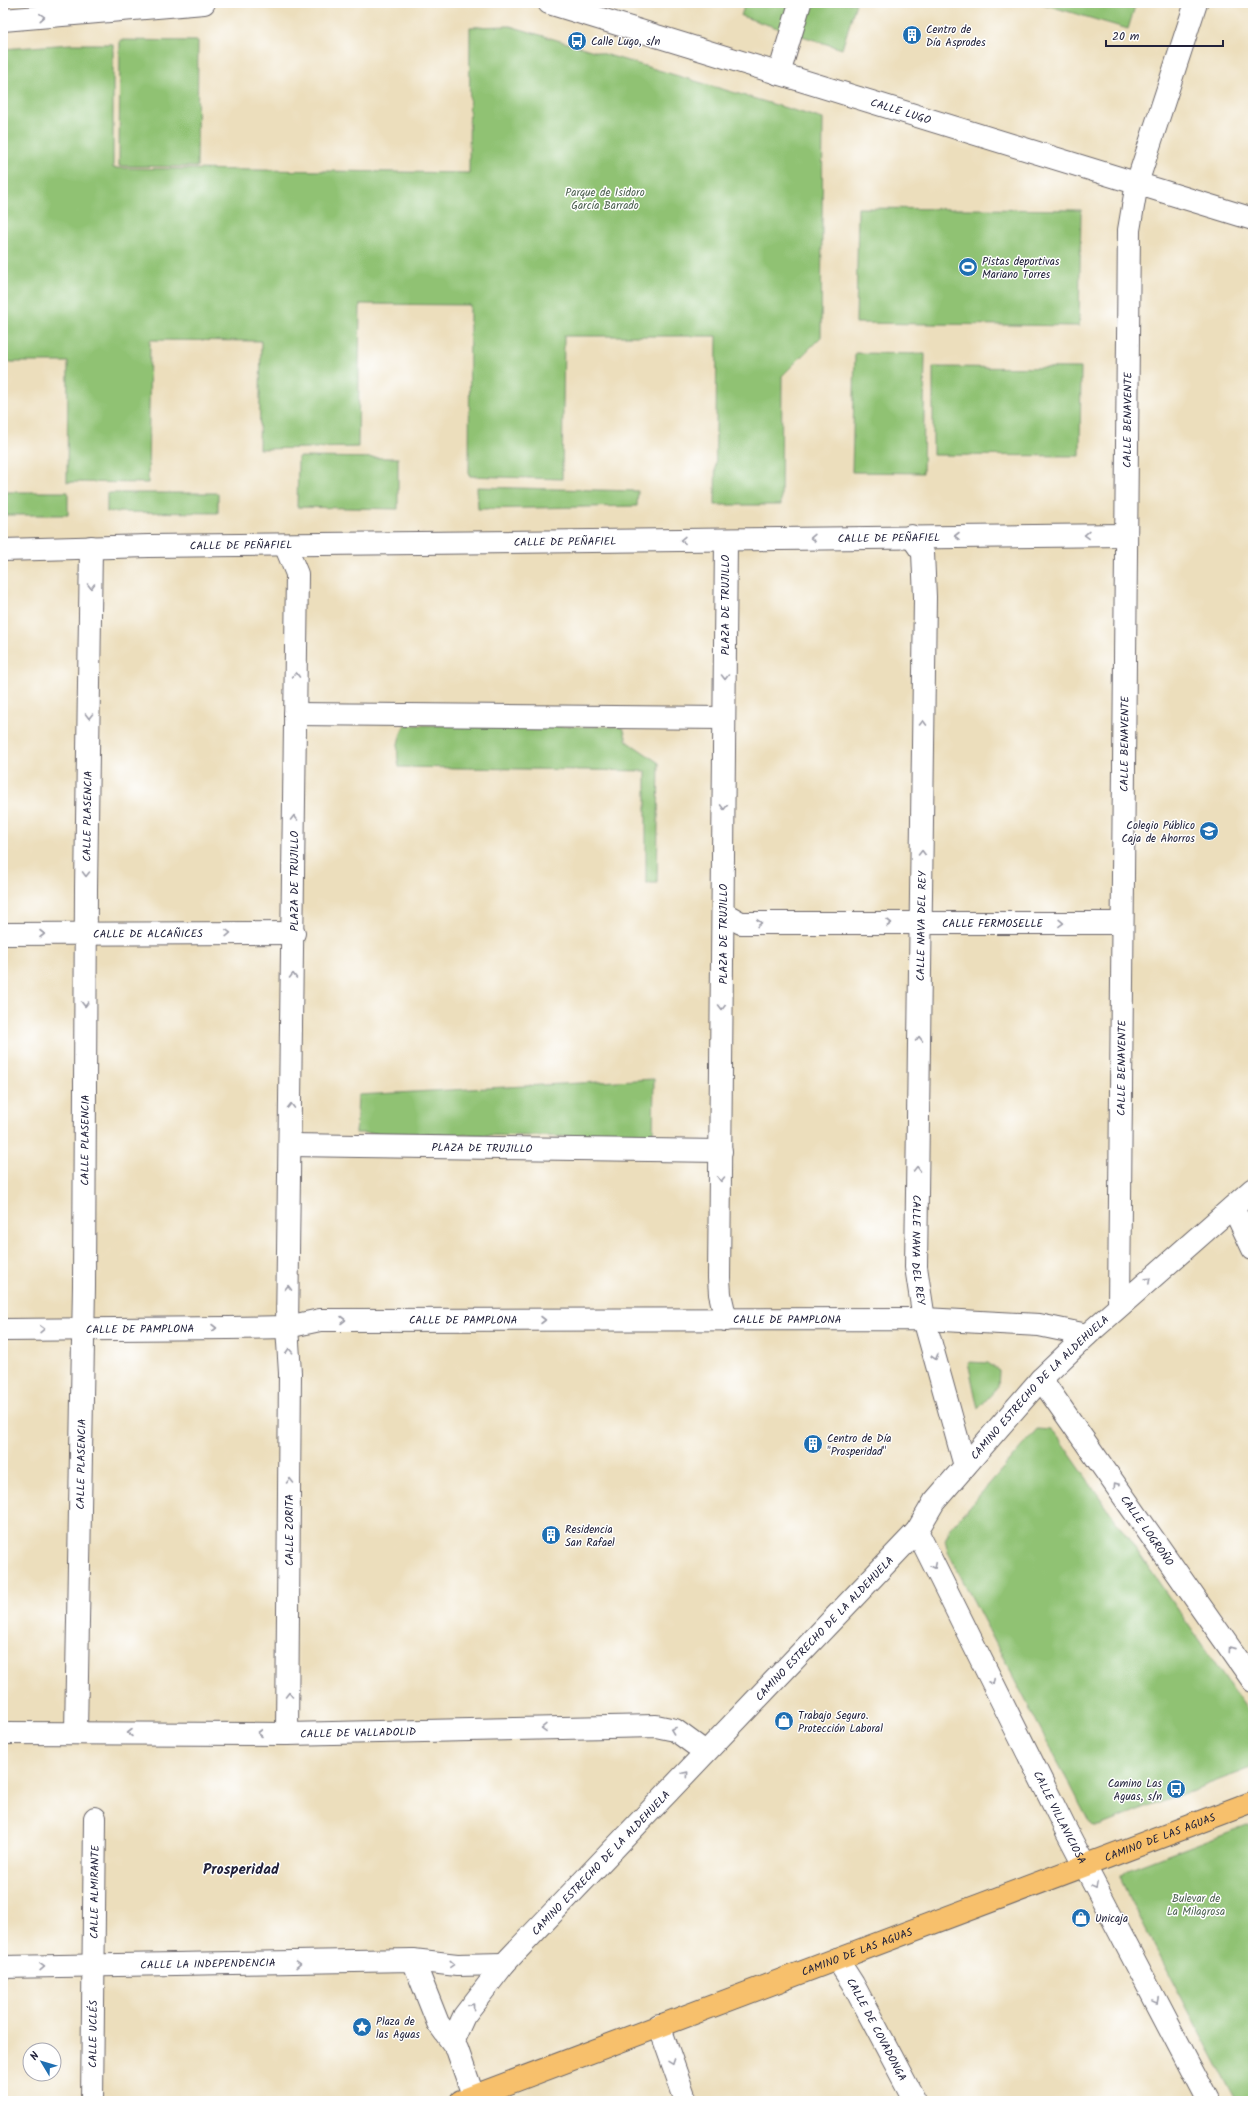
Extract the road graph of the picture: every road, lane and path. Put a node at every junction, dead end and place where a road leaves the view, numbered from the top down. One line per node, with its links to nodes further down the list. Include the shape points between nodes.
1 (204, 3): 5 (street)
2 (549, 3): 7 (street, CALLE LUGO)
3 (800, 3): 7 (street)
4 (1196, 3): 8 (street, CALLE BENAVENTE)
5 (93, 8): 6 (street, one-way to 5)
6 (3, 20)
7 (779, 74): 8 (street, CALLE LUGO)
8 (1136, 183): 9 (street, CALLE LUGO); 10 (street, CALLE BENAVENTE, via 1129,230)
9 (1253, 219)
10 (1126, 535): 11 (street, CALLE DE PEÑAFIEL, one-way to 11); 20 (street, CALLE BENAVENTE)
11 (911, 536): 12 (street, CALLE DE PEÑAFIEL, one-way to 12); 19 (street, CALLE NAVA DEL REY, one-way to 11, via 925,584 923,553)
12 (726, 540): 13 (street, CALLE DE PEÑAFIEL, one-way to 13); 17 (street, PLAZA DE TRUJILLO, one-way to 17)
13 (286, 545): 14 (street, CALLE DE PEÑAFIEL); 16 (street, PLAZA DE TRUJILLO, one-way to 13, via 297,574)
14 (91, 548): 15 (street, CALLE DE PEÑAFIEL); 23 (street, CALLE PLASENCIA, one-way to 23)
15 (3, 550)
16 (295, 714): 17 (street); 21 (street, PLAZA DE TRUJILLO, one-way to 16)
17 (724, 718): 18 (street, PLAZA DE TRUJILLO, one-way to 18)
18 (723, 913): 19 (street, CALLE FERMOSELLE, one-way to 19, via 741,923); 25 (street, PLAZA DE TRUJILLO, one-way to 25)
19 (921, 923): 20 (street, CALLE FERMOSELLE, one-way to 20); 30 (street, CALLE NAVA DEL REY, one-way to 19, via 916,1267)
20 (1122, 924): 29 (street, CALLE BENAVENTE)
21 (294, 933): 23 (street, CALLE DE ALCAÑICES, one-way to 21); 24 (street, PLAZA DE TRUJILLO, one-way to 21)
22 (3, 934): 23 (street, CALLE DE ALCAÑICES, one-way to 23)
23 (86, 935): 33 (street, CALLE PLASENCIA, one-way to 33)
24 (290, 1145): 25 (street, PLAZA DE TRUJILLO); 32 (street, PLAZA DE TRUJILLO, one-way to 24)
25 (721, 1151): 31 (street, PLAZA DE TRUJILLO, one-way to 31, via 719,1278)
26 (1253, 1189): 27 (street, CAMINO ESTRECHO DE LA ALDEHUELA)
27 (1233, 1208): 28 (street); 29 (street, CAMINO ESTRECHO DE LA ALDEHUELA, one-way to 27)
28 (1253, 1249)
29 (1119, 1306): 35 (street, CAMINO ESTRECHO DE LA ALDEHUELA)
30 (924, 1319): 31 (street, CALLE DE PAMPLONA); 35 (street, CALLE DE PAMPLONA, via 1039,1325); 37 (street, one-way to 37)
31 (726, 1320): 32 (street, CALLE DE PAMPLONA, one-way to 31, via 320,1320)
32 (288, 1327): 33 (street, CALLE DE PAMPLONA, one-way to 32); 42 (street, CALLE ZORITA, one-way to 32, via 290,1381)
33 (83, 1329): 34 (street, CALLE DE PAMPLONA, one-way to 33); 40 (street, CALLE PLASENCIA)
34 (3, 1330)
35 (1087, 1335): 36 (street, CAMINO ESTRECHO DE LA ALDEHUELA)
36 (1041, 1380): 37 (street, CAMINO ESTRECHO DE LA ALDEHUELA); 39 (street, CALLE LOGROÑO, one-way to 36)
37 (965, 1466): 38 (street, CAMINO ESTRECHO DE LA ALDEHUELA, via 934,1502)
38 (917, 1531): 43 (street, CAMINO ESTRECHO DE LA ALDEHUELA); 46 (street, CALLE VILLAVICIOSA, one-way to 46)
39 (1253, 1680)
40 (76, 1732): 41 (street, CALLE DE VALLADOLID); 42 (street, CALLE DE VALLADOLID, one-way to 40)
41 (3, 1733)
42 (287, 1734): 43 (street, CALLE DE VALLADOLID, one-way to 42, via 675,1730 656,1726)
43 (705, 1752): 49 (street, CAMINO ESTRECHO DE LA ALDEHUELA, one-way to 43)
44 (1253, 1802): 46 (main road, CAMINO DE LAS AGUAS)
45 (95, 1818): 50 (street, CALLE ALMIRANTE)
46 (1084, 1866): 47 (main road, CAMINO DE LAS AGUAS); 58 (street, CALLE VILLAVICIOSA, one-way to 58)
47 (837, 1959): 52 (main road, CAMINO DE LAS AGUAS); 57 (street, CALLE DE COVADONGA)
48 (413, 1960): 49 (street, CALLE LA INDEPENDENCIA, one-way to 49, via 457,1964); 50 (street, CALLE LA INDEPENDENCIA, one-way to 48); 53 (street, via 438,2023)
49 (504, 1964): 53 (street, CAMINO ESTRECHO DE LA ALDEHUELA, one-way to 49, via 464,2016)
50 (93, 1966): 51 (street, CALLE LA INDEPENDENCIA, one-way to 50); 55 (street, CALLE UCLÉS)
51 (3, 1967)
52 (658, 2025): 54 (main road, CAMINO DE LAS AGUAS); 56 (street, one-way to 56)
53 (453, 2040): 54 (street)
54 (470, 2099)
55 (92, 2101)
56 (686, 2101)
57 (915, 2101)
58 (1208, 2101)

